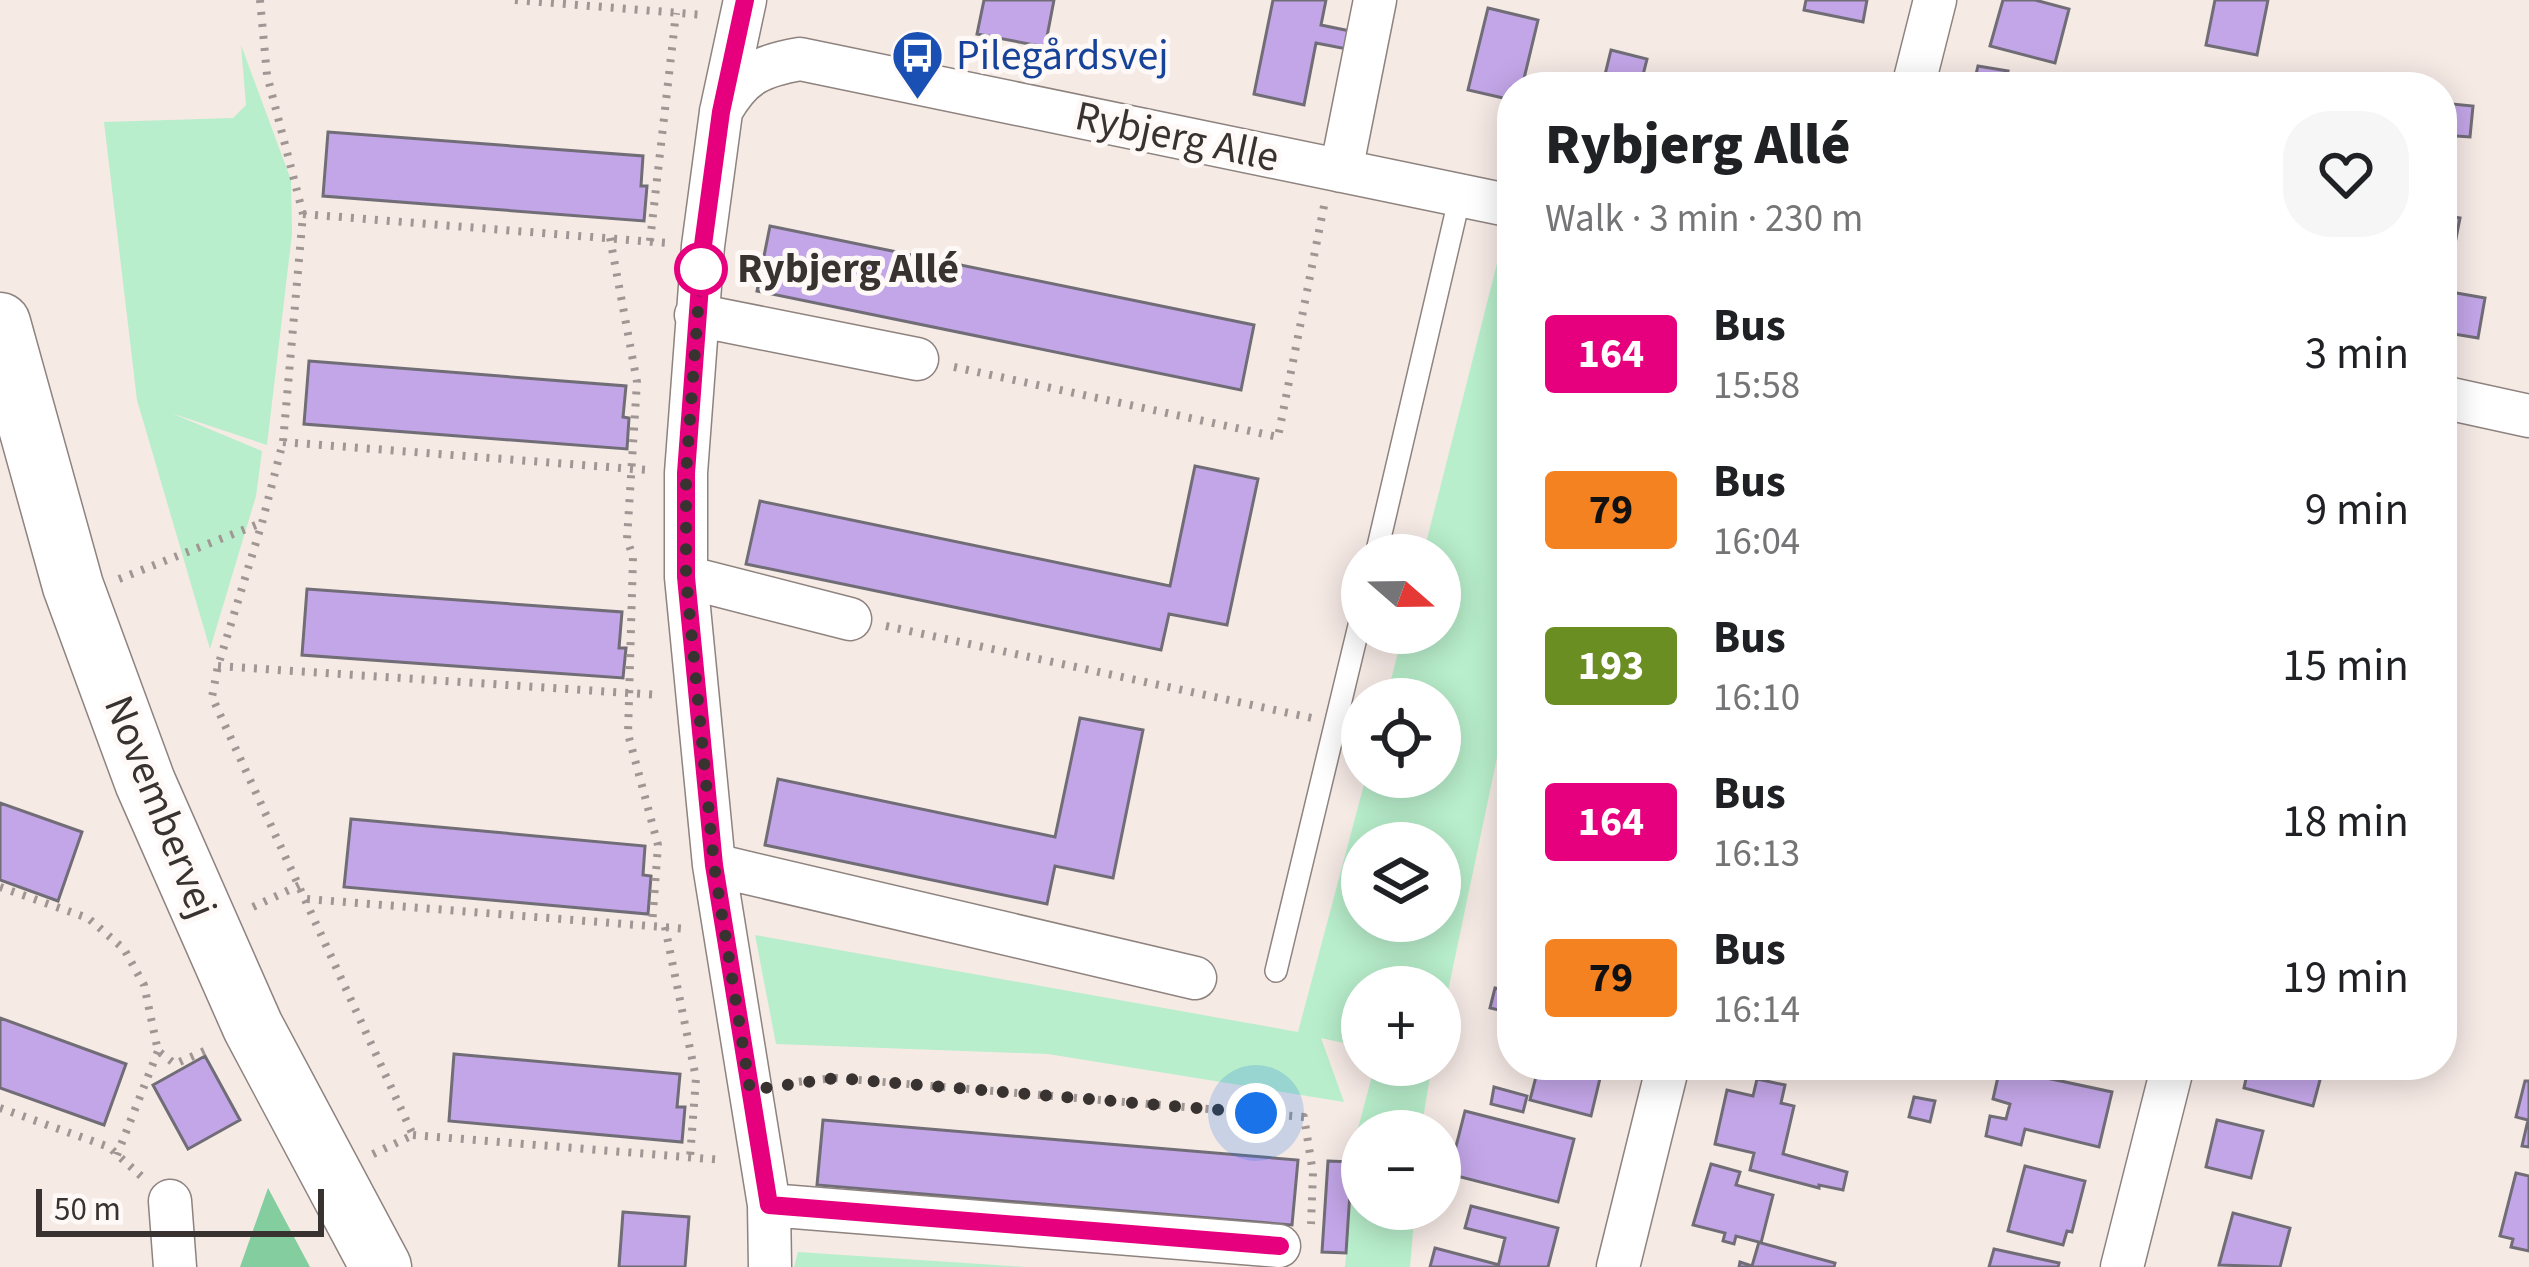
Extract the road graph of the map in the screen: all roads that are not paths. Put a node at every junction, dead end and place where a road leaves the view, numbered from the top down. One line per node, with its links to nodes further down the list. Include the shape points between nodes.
1 (1375, 0): 6 (street)
2 (1935, 0): 4 (street)
3 (743, 9): 5 (street)
4 (1917, 72)
5 (721, 112): 6 (street, Rybjerg Alle, via 735,86 767,65 800,58); 9 (street)
6 (1336, 170): 7 (street, Rybjerg Alle)
7 (1460, 196): 8 (street, Rybjerg Alle); 14 (lane)
8 (1497, 203)
9 (696, 314): 11 (street); 15 (street)
10 (0, 323): 27 (street, Novembervej, via 77,596 145,782 253,1027)
11 (917, 359)
12 (2457, 400): 13 (street)
13 (2529, 416)
14 (1381, 534)
15 (686, 577): 16 (street); 18 (street)
16 (850, 619)
17 (1352, 654): 19 (lane)
18 (714, 865): 20 (street); 24 (street)
19 (1276, 971)
20 (1195, 979)
21 (1664, 1080): 29 (street)
22 (2169, 1080): 30 (street)
23 (170, 1202): 26 (street)
24 (769, 1205): 25 (street); 28 (street)
25 (1295, 1245)
26 (175, 1267)
27 (381, 1267)
28 (770, 1267)
29 (1618, 1267)
30 (2122, 1267)

